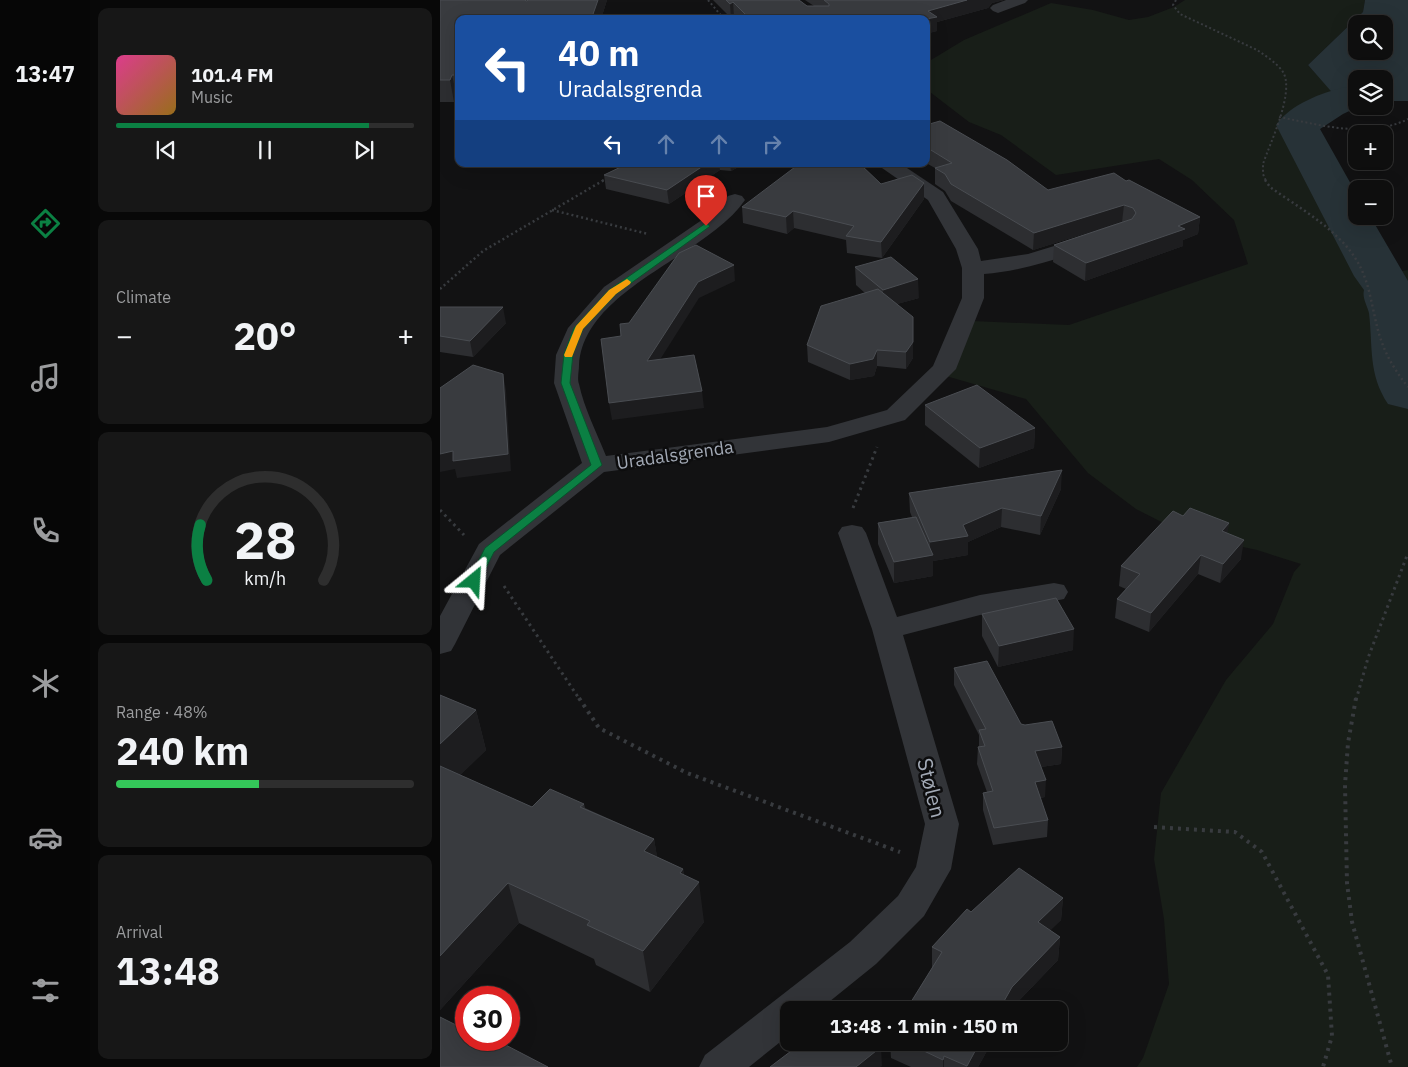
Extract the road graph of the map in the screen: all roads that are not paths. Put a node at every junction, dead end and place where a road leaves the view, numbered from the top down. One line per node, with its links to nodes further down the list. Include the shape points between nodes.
1 (1020, 0): 2 (street)
2 (998, 8)
3 (893, 167): 6 (street, Uradalsgrenda, via 936,196 967,249)
4 (735, 200): 7 (street, Uradalsgrenda, via 719,217 612,292 579,328 568,354 566,383)
5 (1106, 236): 6 (street, via 1026,261)
6 (973, 268): 7 (street, Uradalsgrenda, via 973,298 944,369 896,415 829,434)
7 (596, 465): 11 (street, via 489,550)
8 (852, 533): 10 (street, Stølen)
9 (1054, 592): 10 (street, via 980,605)
10 (887, 629): 12 (street, Stølen, via 942,824 933,869 911,906 863,953)
11 (440, 644)
12 (803, 1001)
13 (780, 1019): 14 (street, Stølen)
14 (719, 1067)

